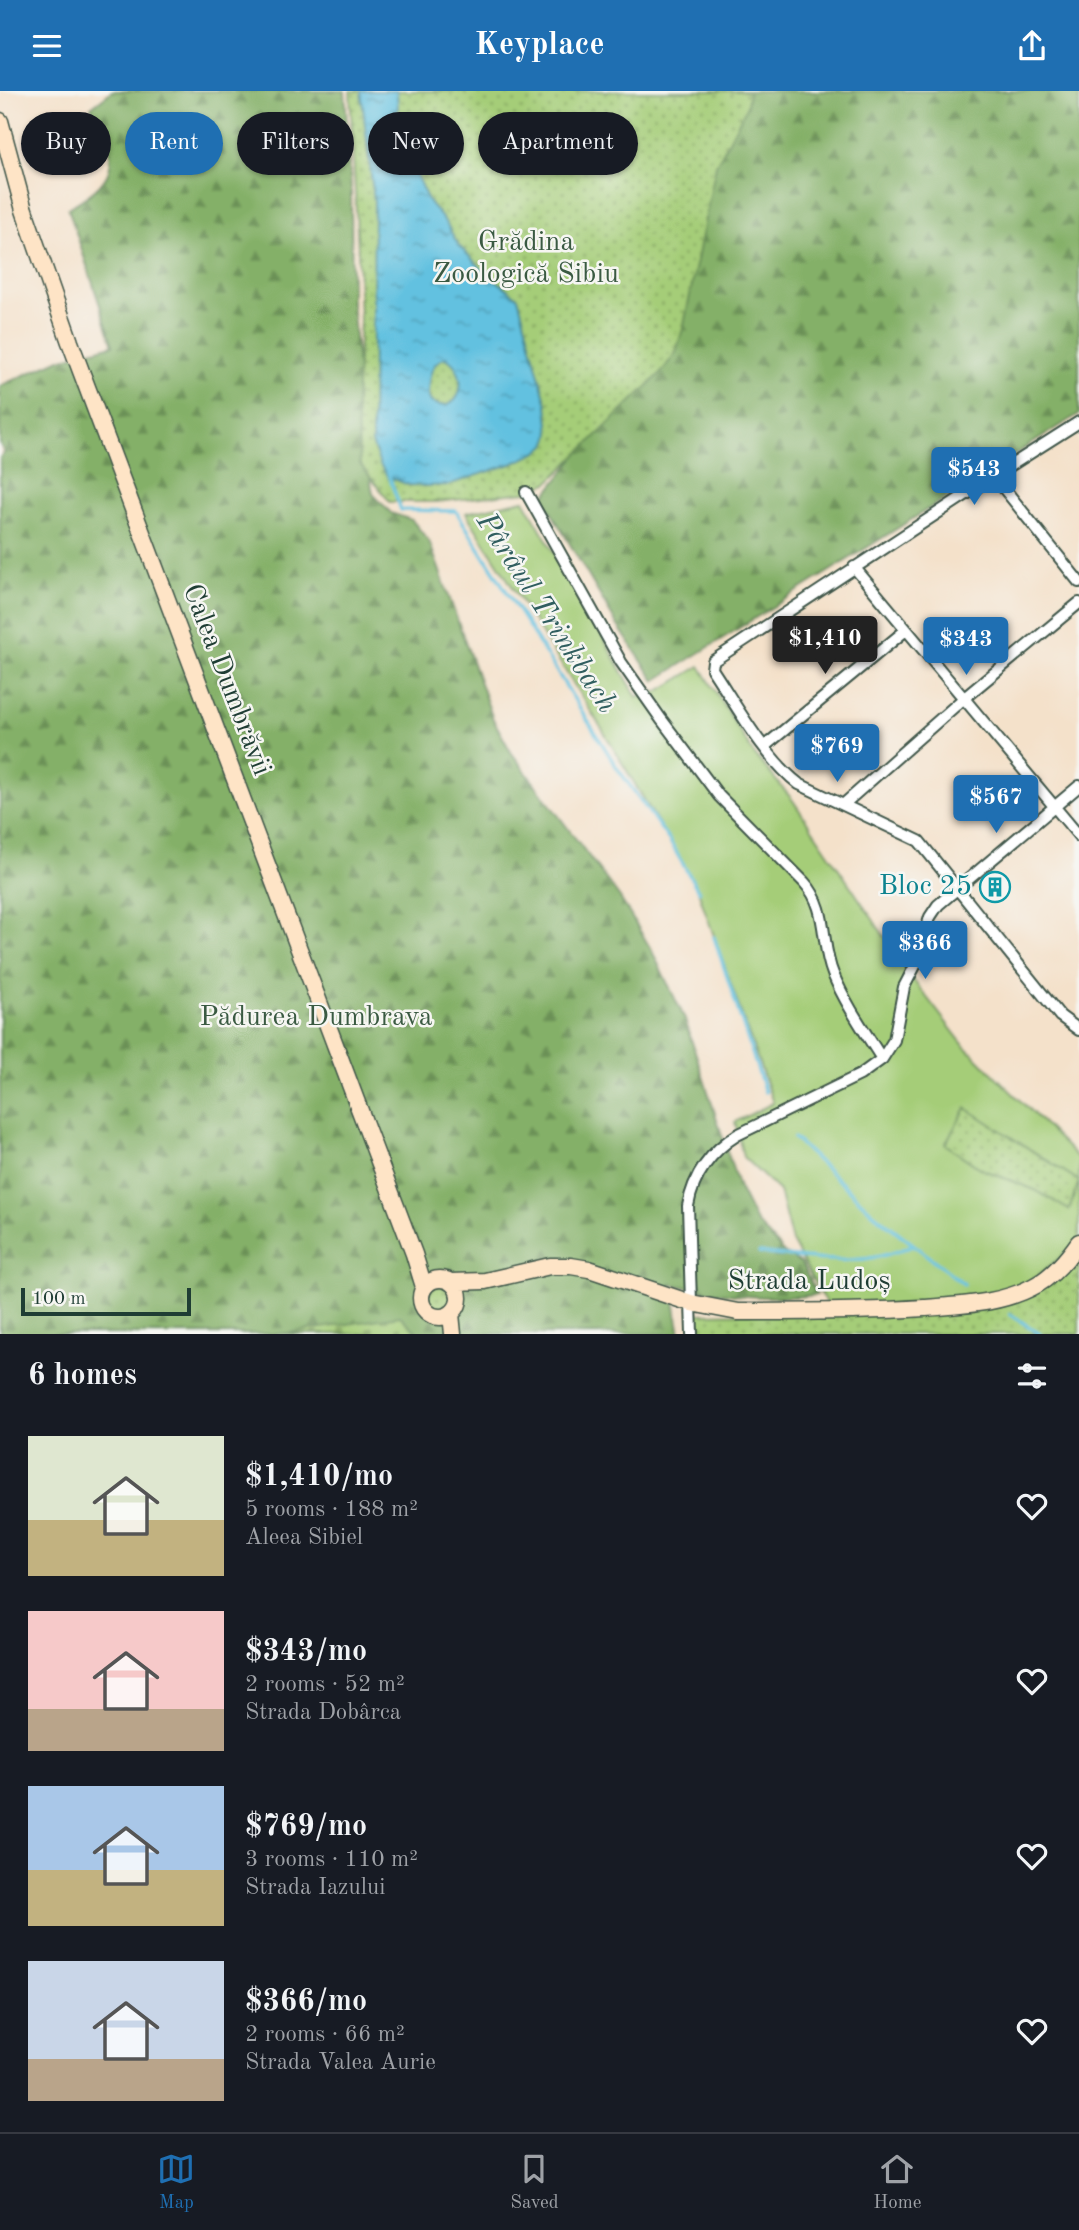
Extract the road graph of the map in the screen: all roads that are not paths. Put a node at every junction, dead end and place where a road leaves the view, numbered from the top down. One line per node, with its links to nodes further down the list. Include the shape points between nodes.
1 (0, 121): 20 (main road, Calea Dumbrăvii, via 24,210 78,364 414,1254)
2 (1079, 422): 3 (street)
3 (994, 475): 5 (street); 6 (street)
4 (526, 492): 17 (street, via 615,653 661,719 719,796 815,896 832,972)
5 (854, 567): 8 (street); 10 (street, via 713,661 712,669)
6 (1079, 582)
7 (1079, 603): 9 (street)
8 (906, 630): 9 (street); 10 (street)
9 (963, 699): 12 (street); 13 (street)
10 (765, 747): 12 (street, via 799,784)
11 (1079, 786): 13 (street)
12 (844, 804): 15 (street, via 919,841)
13 (1054, 807): 14 (street); 15 (street)
14 (1079, 836)
15 (957, 887): 16 (street, via 1060,1016); 17 (street, via 930,917 901,999 894,1040)
16 (1079, 1030)
17 (882, 1059): 21 (street, via 860,1075 737,1135 702,1167 688,1206)
18 (1079, 1242): 21 (main road, Strada Ludoș, via 1062,1265 1038,1284 979,1303 831,1312 738,1312)
19 (485, 1281): 20 (main road, Strada Ludoș); 21 (main road, Strada Ludoș, via 550,1266 571,1266); 22 (main road, Strada Ludoș)
20 (438, 1282): 22 (main road, via 458,1290); 22 (main road, via 421,1297 423,1307)
21 (691, 1303): 25 (street)
22 (449, 1310): 23 (main road); 24 (main road)
23 (445, 1334)
24 (453, 1334)
25 (692, 1334)

